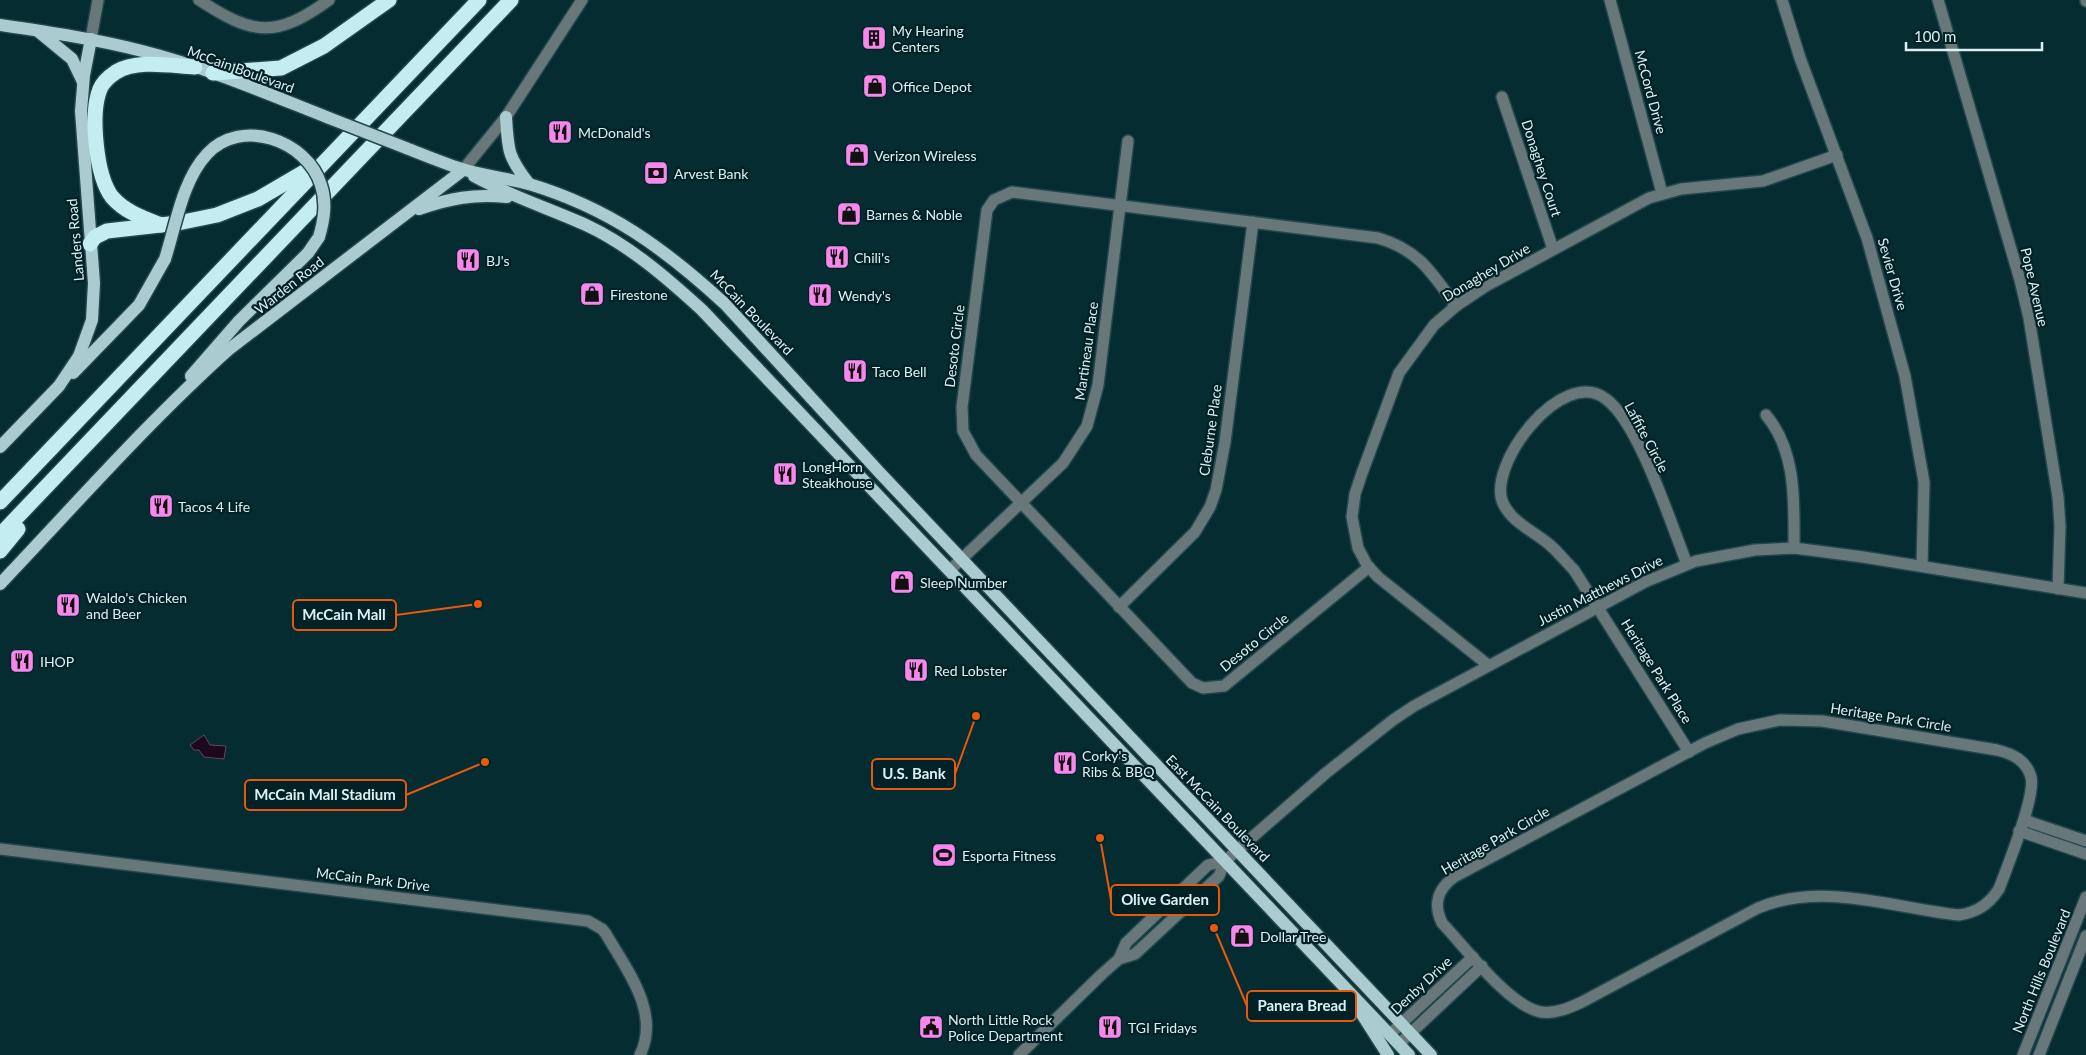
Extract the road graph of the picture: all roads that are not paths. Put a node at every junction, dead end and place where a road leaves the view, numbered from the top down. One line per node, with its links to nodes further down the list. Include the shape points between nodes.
1 (98, 0): 13 (street, Landers Road)
2 (199, 0): 3 (street, via 237,23 260,28 278,27 297,20)
3 (329, 0)
4 (389, 0): 15 (highway, via 324,46 281,68)
5 (479, 0): 21 (highway)
6 (511, 0): 37 (highway)
7 (582, 0): 18 (street, Warden Road)
8 (1610, 0): 24 (street, McCord Drive)
9 (1782, 0): 20 (street, Sevier Drive)
10 (1938, 0): 49 (street, Pope Avenue, via 2029,318 2058,497)
11 (0, 25): 12 (main road, McCain Boulevard)
12 (36, 30): 13 (main road, McCain Boulevard); 16 (main road, via 72,59)
13 (91, 39): 14 (main road, McCain Boulevard); 16 (main road, Landers Road)
14 (195, 67): 15 (main road, McCain Boulevard); 29 (highway, via 133,65 109,77 98,96 97,141 102,179 107,190 133,214)
15 (213, 73): 22 (main road, McCain Boulevard, bridge)
16 (83, 84): 30 (main road, Landers Road, via 81,129)
17 (1502, 97): 31 (street, Donaghey Court)
18 (506, 117): 22 (street, Warden Road); 23 (main road, via 512,161)
19 (1128, 141): 26 (street, Martineau Place)
20 (1837, 155): 24 (street, Donaghey Drive, via 1763,180); 45 (street, Sevier Drive, via 1867,238 1912,408 1924,482)
21 (328, 158): 29 (highway, via 242,206 201,219); 38 (highway)
22 (463, 170): 23 (main road, McCain Boulevard); 25 (main road, McCain Boulevard); 27 (main road, Warden Road)
23 (529, 184): 43 (main road, McCain Boulevard, via 633,230 699,279)
24 (1662, 193): 31 (street, Donaghey Drive)
25 (518, 199): 27 (main road, via 487,195 457,197); 47 (main road, McCain Boulevard, via 587,225 644,260 682,292)
26 (1120, 205): 28 (street, Desoto Circle); 39 (street, Martineau Place, via 1093,410 1079,442 1063,463); 39 (street, Desoto Circle, via 1012,192 994,200 987,210 961,422 976,455)
27 (407, 213): 34 (main road, Warden Road, via 228,350)
28 (1252, 222): 32 (street, Desoto Circle, via 1388,241 1418,257); 52 (street, Cleburne Place, via 1225,442 1216,490 1195,532)
29 (162, 225): 30 (highway, via 107,231 95,237)
30 (90, 244): 33 (main road, Landers Road, via 94,283 92,320 79,356)
31 (1553, 249): 32 (street, Donaghey Drive)
32 (1456, 306): 46 (street, Donaghey Drive, via 1423,337 1399,373 1362,473 1353,506 1353,529 1358,548)
33 (59, 386): 34 (main road, bridge, via 139,305 165,259 197,165 223,141 262,136 277,140 305,158 322,186 325,207 319,237 308,253 204,358); 36 (main road, Landers Road)
34 (170, 404): 48 (main road, Warden Road)
35 (1766, 415): 41 (street, via 1781,436 1787,454 1793,487)
36 (0, 447)
37 (73, 458): 40 (highway); 42 (highway)
38 (0, 502)
39 (1021, 504): 43 (street, Martineau Place); 52 (street, Desoto Circle)
40 (0, 535)
41 (1794, 548): 44 (street, Justin Matthews Drive, via 1725,554); 45 (street, Justin Matthews Drive)
42 (0, 551)
43 (962, 559): 47 (street, Martineau Place); 59 (main road, East McCain Boulevard)
44 (1686, 564): 51 (street, Justin Matthews Drive); 51 (street, Laffite Circle, via 1646,460 1624,421 1605,397 1585,392 1571,394 1546,409 1526,431 1502,475 1502,500 1512,516 1552,547 1574,570)
45 (1922, 566): 49 (street, Justin Matthews Drive)
46 (1369, 567): 52 (street, Desoto Circle, via 1224,686 1212,689 1192,683); 53 (street, Donaghey Drive)
47 (950, 570): 61 (main road)
48 (0, 584)
49 (2058, 589): 50 (street, Justin Matthews Drive)
50 (2086, 593)
51 (1599, 606): 53 (street, Justin Matthews Drive); 54 (street, Heritage Park Place)
52 (1119, 607)
53 (1488, 665): 59 (street, Justin Matthews Drive, via 1392,720)
54 (1689, 752): 55 (street, Heritage Park Circle, via 1738,729 1758,723 1796,719 1997,750 2017,756 2031,776); 64 (street, Heritage Park Circle, via 1444,885 1437,899 1438,914 1442,923)
55 (2024, 820): 56 (street, Heritage Park Circle); 57 (street)
56 (2019, 831): 60 (street); 65 (street, Heritage Park Circle, via 2000,889 1983,907 1968,914 1825,895 1786,898 1758,908 1582,1002 1555,1012 1540,1012 1517,1002)
57 (2086, 841)
58 (0, 849): 71 (street, McCain Park Drive, via 588,921 606,934 640,994 646,1019 644,1047)
59 (1237, 851): 61 (street, Justin Matthews Drive); 67 (main road, East McCain Boulevard)
60 (2086, 854)
61 (1225, 861): 66 (main road); 72 (street, Justin Matthews Drive, via 1219,876 1135,954 1119,959)
62 (2086, 897): 76 (street, North Hills Boulevard)
63 (2086, 936): 77 (street, North Hills Boulevard)
64 (1473, 957): 65 (street, Heritage Park Circle); 67 (street, Denby Drive)
65 (1482, 966): 68 (street, Denby Drive)
66 (1348, 991): 69 (main road); 73 (main road)
67 (1402, 1024): 68 (main road, East McCain Boulevard); 69 (street, Denby Drive)
68 (1411, 1033): 70 (street, Denby Drive); 75 (main road, East McCain Boulevard)
69 (1390, 1034): 70 (main road)
70 (1399, 1044): 74 (main road)
71 (640, 1055)
72 (1019, 1055)
73 (1388, 1055)
74 (1409, 1055)
75 (1431, 1055)
76 (2023, 1055)
77 (2039, 1055)

